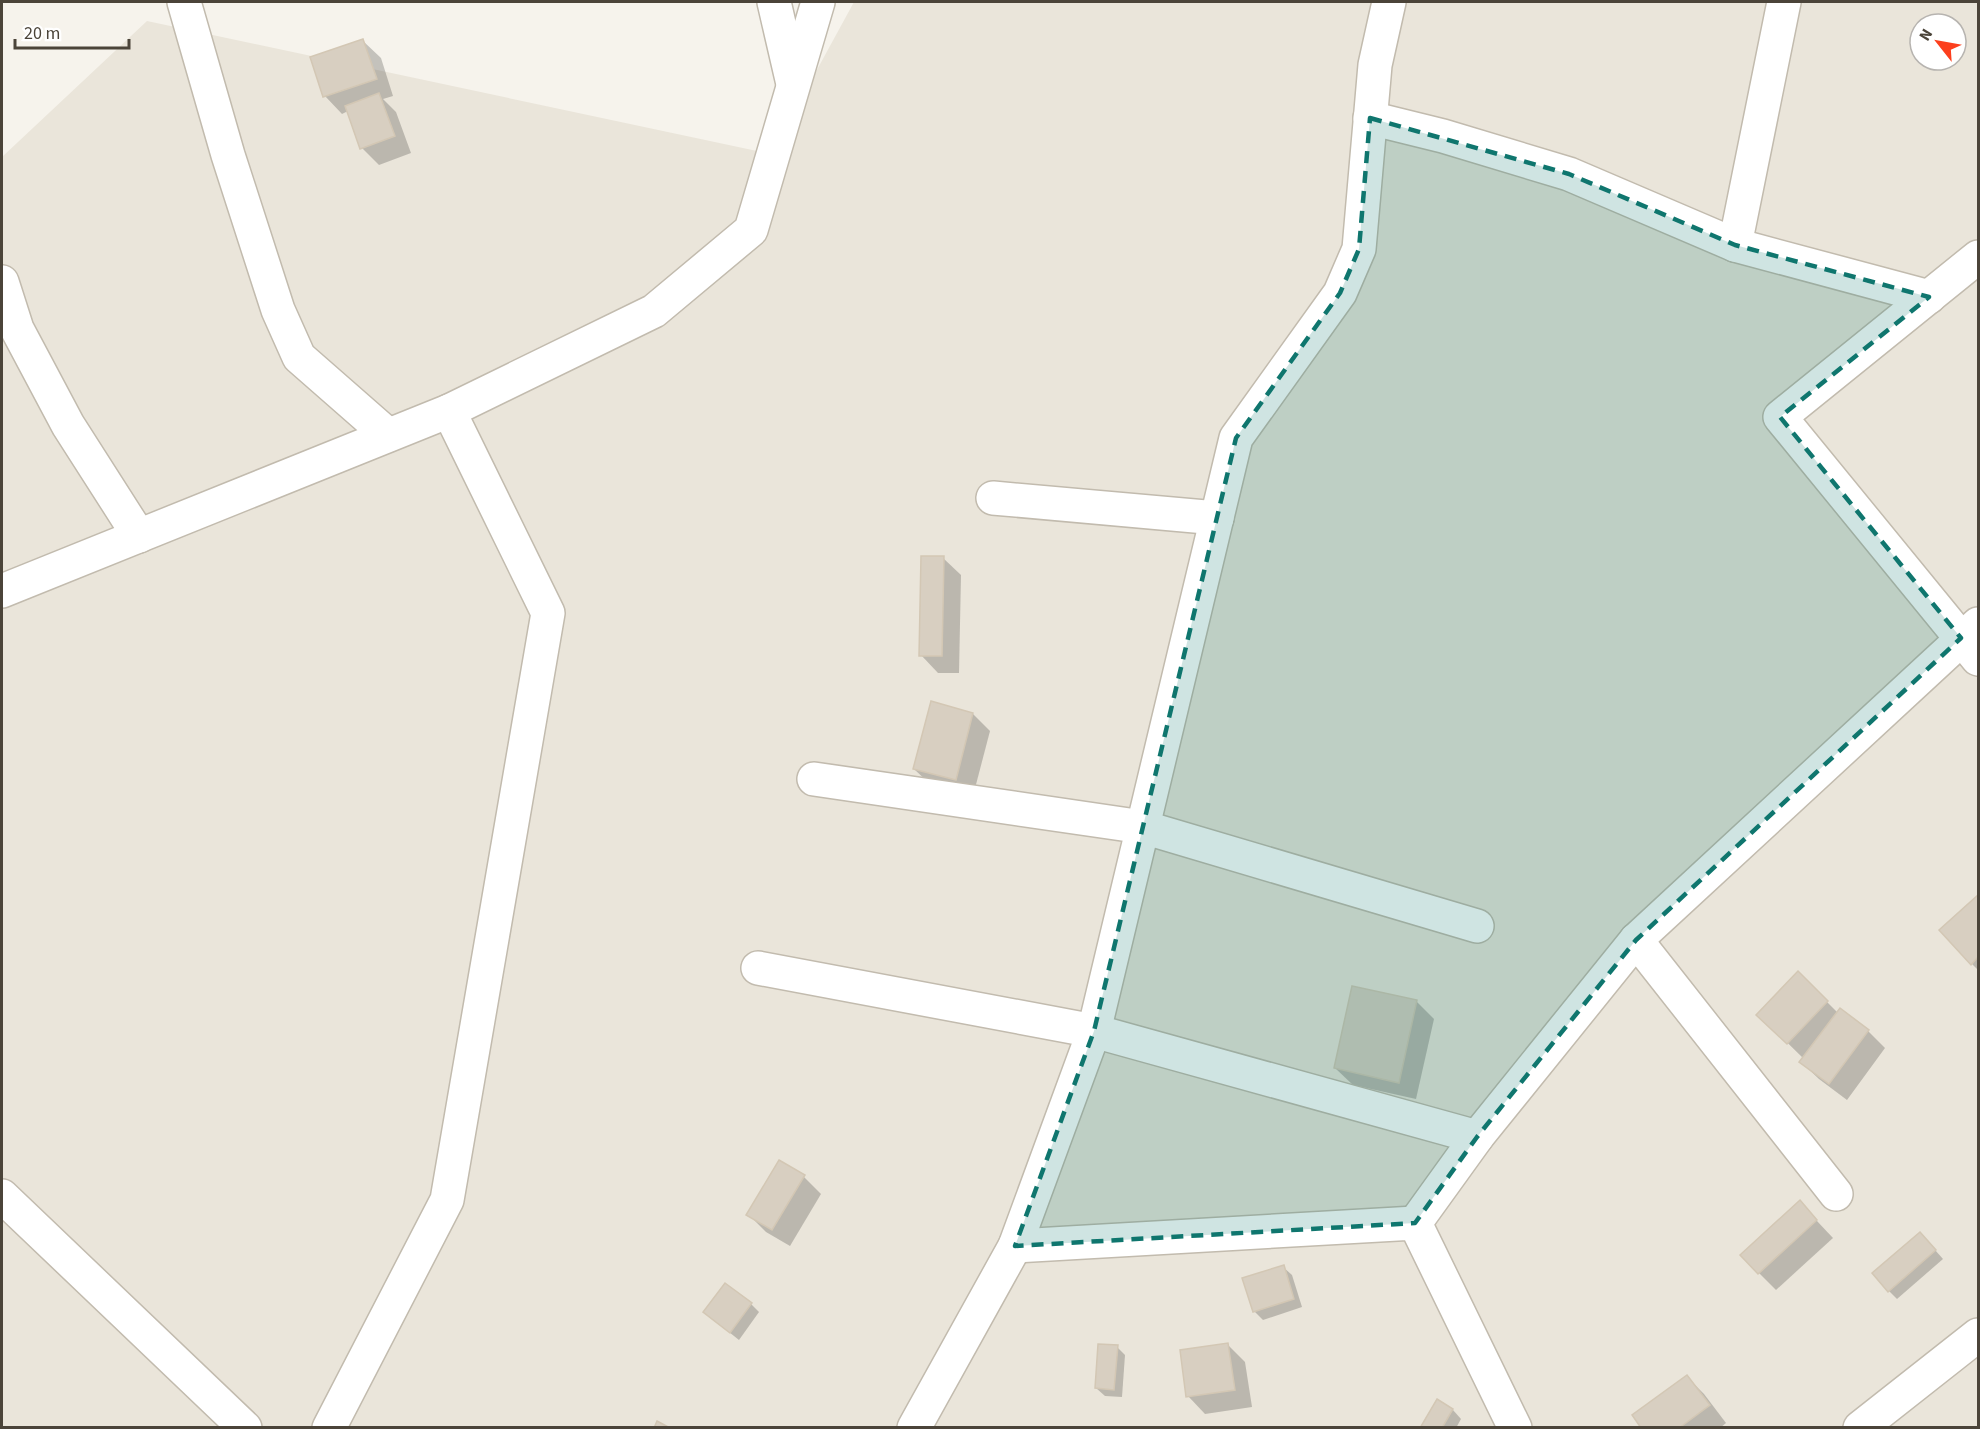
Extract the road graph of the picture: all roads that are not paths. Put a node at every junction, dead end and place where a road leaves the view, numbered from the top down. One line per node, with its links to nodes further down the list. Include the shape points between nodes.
1 (184, 2): 13 (street, via 278,310 299,357)
2 (774, 2): 6 (street)
3 (818, 2): 6 (street)
4 (1389, 2): 7 (street, via 1375,65)
5 (1784, 2): 8 (street)
6 (793, 86): 12 (street, via 751,230 654,311)
7 (1370, 118): 8 (street, via 1443,135 1569,174); 15 (street, via 1359,249 1340,293 1236,438)
8 (1735, 245): 11 (street)
9 (1978, 257): 11 (street)
10 (2, 282): 16 (street, via 22,339 69,425)
11 (1929, 297): 18 (street, via 1780,417)
12 (449, 411): 13 (street); 32 (street, via 548,613 447,1200)
13 (388, 435): 16 (street)
14 (993, 498): 15 (street)
15 (1217, 518): 20 (street)
16 (139, 536): 17 (street)
17 (2, 591)
18 (1973, 640): 22 (street)
19 (814, 780): 20 (street)
20 (1143, 827): 21 (street); 24 (street)
21 (1477, 926)
22 (1636, 940): 25 (street); 26 (street)
23 (758, 968): 24 (street)
24 (1094, 1031): 25 (street); 29 (street)
25 (1477, 1137): 28 (street)
26 (1836, 1194)
27 (2, 1196): 31 (street)
28 (1415, 1223): 29 (street); 34 (street)
29 (1015, 1246): 33 (street)
30 (1978, 1335): 35 (street)
31 (245, 1428)
32 (329, 1428)
33 (914, 1428)
34 (1515, 1428)
35 (1860, 1428)

